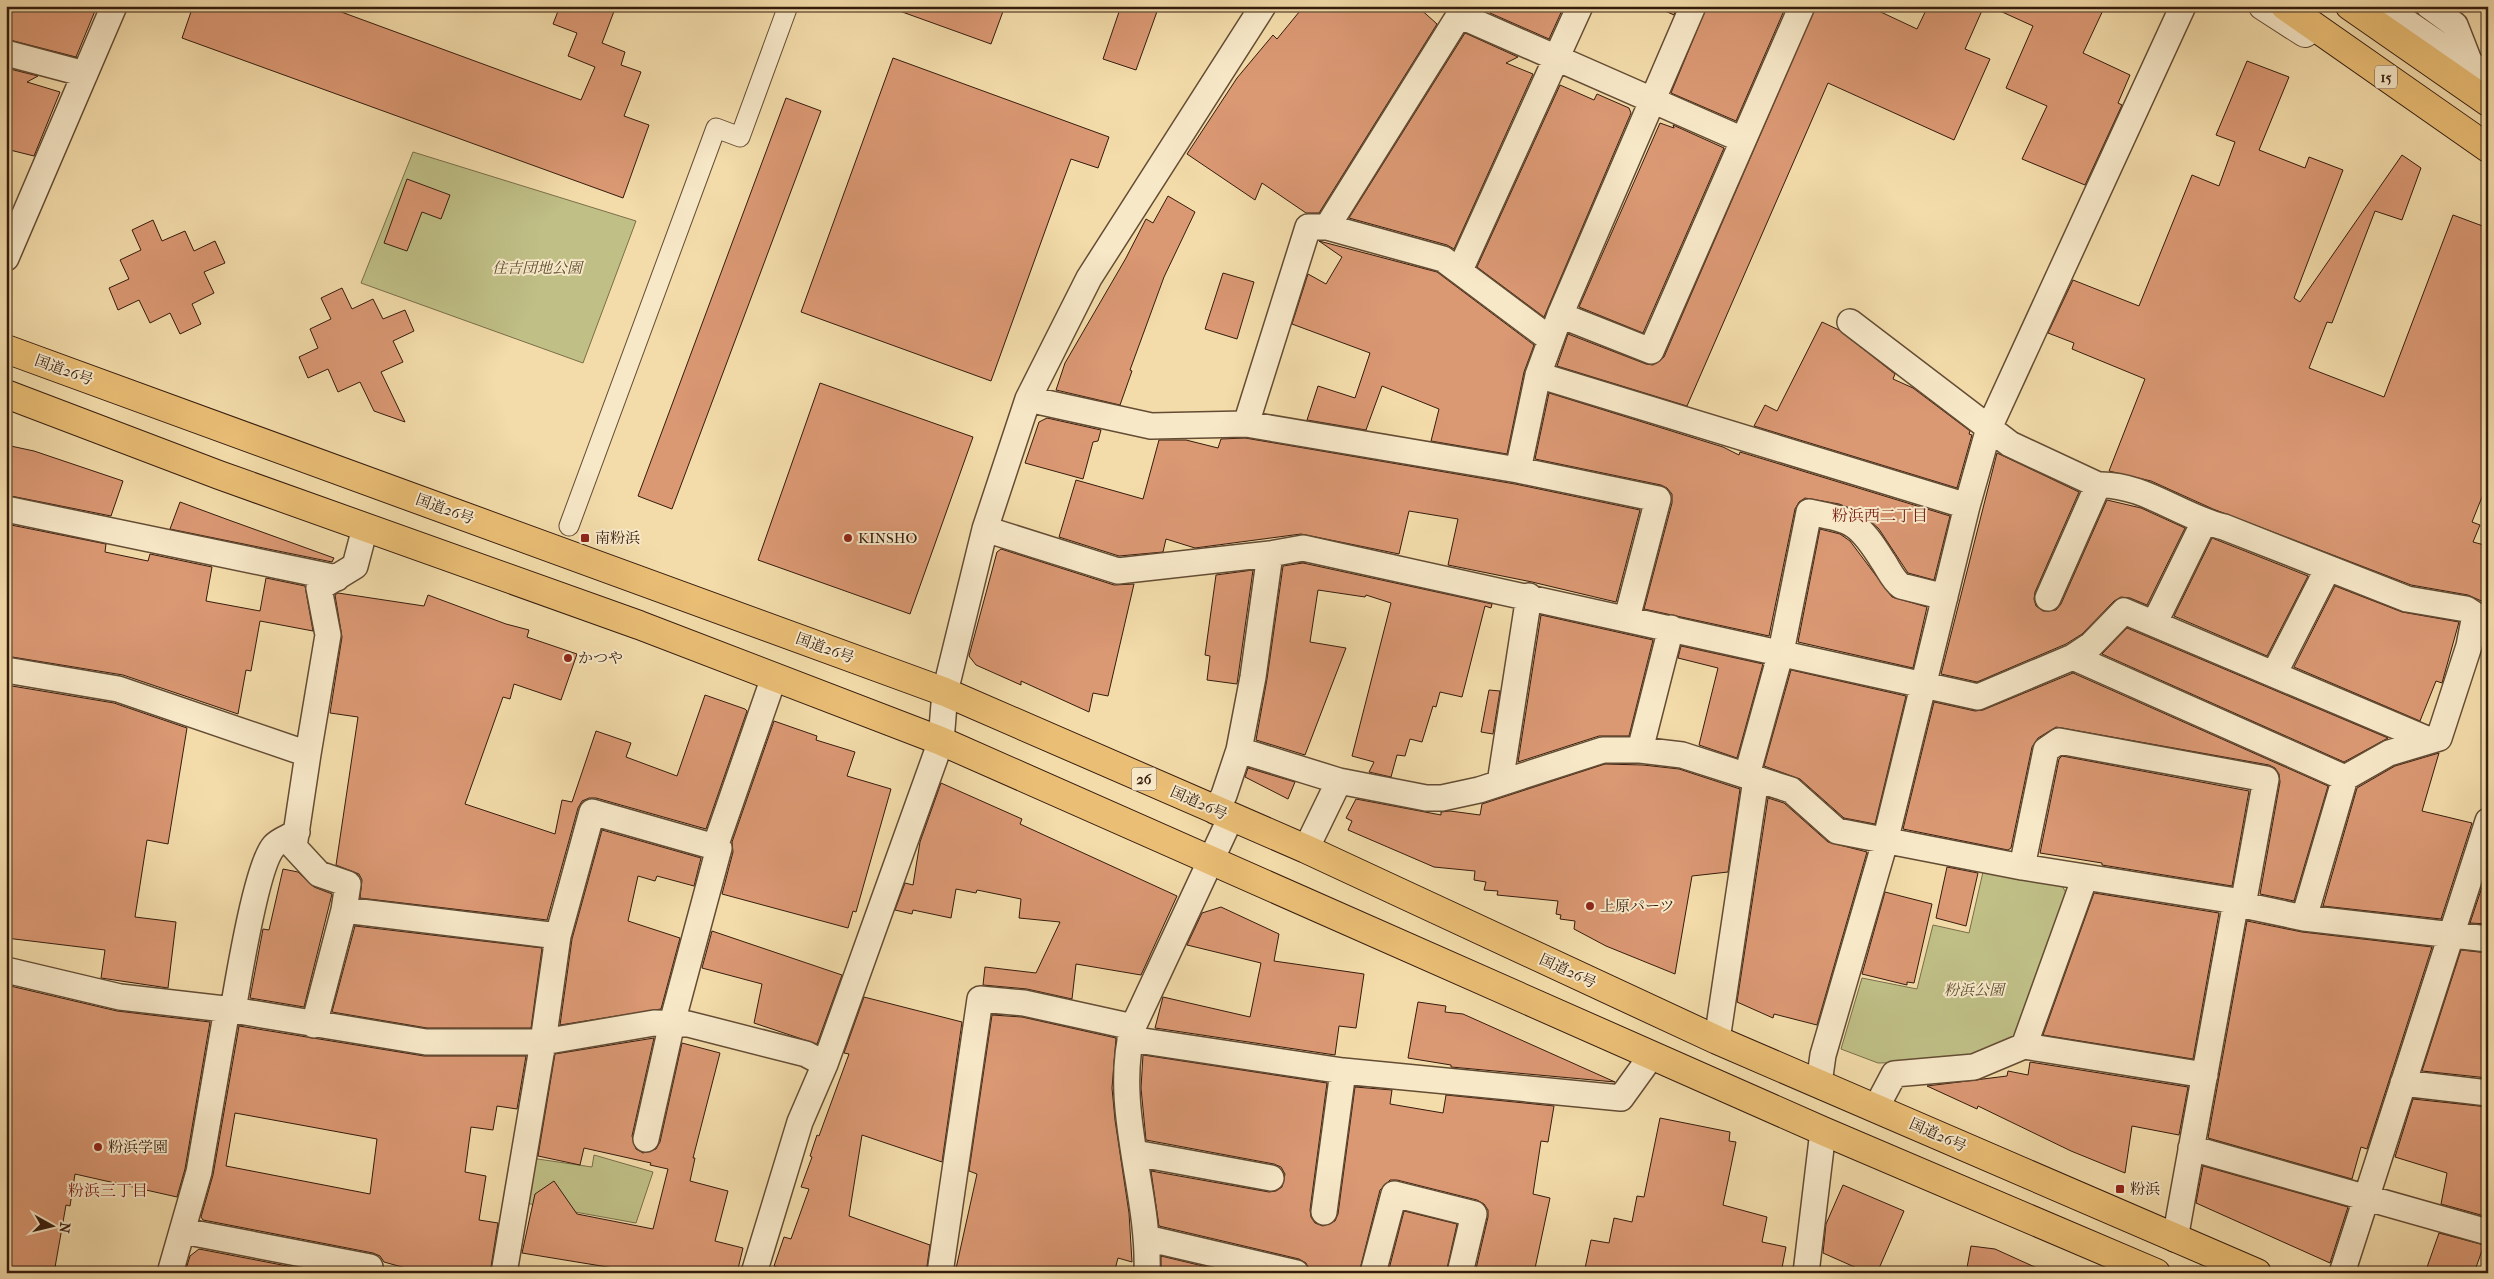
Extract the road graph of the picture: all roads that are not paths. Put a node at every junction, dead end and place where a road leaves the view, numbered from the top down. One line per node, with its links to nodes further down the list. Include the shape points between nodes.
1 (114, 6): 17 (street)
2 (788, 6): 40 (street, via 740,137 716,128)
3 (1263, 6): 32 (street, via 1089,278)
4 (1580, 6): 15 (street)
5 (1693, 6): 18 (street)
6 (1802, 6): 20 (street)
7 (2182, 6): 34 (street)
8 (2263, 6): 22 (street, via 2381,82)
9 (2285, 6): 21 (highway, 15)
10 (2350, 6): 19 (highway, 15)
11 (2383, 6): 16 (street)
12 (2429, 6): 16 (street, via 2455,25)
13 (1463, 11): 15 (street); 23 (street)
14 (6, 53): 17 (street)
15 (1557, 58): 18 (street); 25 (street)
16 (2480, 71)
17 (85, 74): 24 (street)
18 (1652, 100): 20 (street); 26 (street)
19 (2488, 102)
20 (1743, 140): 26 (street, via 1651,351)
21 (2488, 148)
22 (2488, 158)
23 (1327, 227): 25 (street, via 1443,259); 33 (street, via 1308,226)
24 (6, 258)
25 (1460, 270): 28 (street)
26 (1560, 315): 28 (street)
27 (1850, 322): 34 (street)
28 (1550, 339): 30 (street)
29 (6, 349): 59 (highway, 国道26号 / 26)
30 (1538, 375): 35 (street); 37 (street)
31 (6, 394): 41 (highway)
32 (1028, 399): 33 (street, via 1151,426); 42 (street)
33 (1246, 424): 35 (street)
34 (1989, 428): 36 (street, via 2010,444); 37 (street)
35 (1518, 470): 50 (street, via 1658,499)
36 (2098, 485): 39 (street, via 2129,488); 48 (street)
37 (1967, 506): 47 (street)
38 (6, 509): 45 (street)
39 (2204, 522): 44 (street); 51 (street)
40 (569, 526)
41 (365, 528): 45 (street, via 355,566); 57 (highway, via 640,626)
42 (985, 530): 43 (street, via 1118,571); 59 (street)
43 (1270, 554): 46 (street, via 1303,548); 62 (street)
44 (2328, 568): 49 (street, via 2407,599 2466,609); 56 (street)
45 (337, 578): 64 (street, via 319,588 328,635)
46 (1529, 596): 50 (street); 68 (street)
47 (1945, 597): 53 (street, via 1901,586 1856,526 1846,519 1809,512); 58 (street)
48 (2048, 598)
49 (2482, 617): 60 (street, via 2469,646 2439,738)
50 (1627, 618): 52 (street)
51 (2155, 622): 54 (street, via 2124,610 2091,645); 56 (street)
52 (1671, 628): 53 (street); 63 (street)
53 (1781, 652): 58 (street); 65 (street)
54 (2074, 657): 58 (street, via 1978,697); 66 (street)
55 (6, 670): 64 (street, via 118,690)
56 (2274, 674): 60 (street)
57 (774, 678): 61 (highway); 73 (street)
58 (1925, 684): 72 (street)
59 (945, 692): 61 (street); 69 (highway, 国道26号 / 26)
60 (2429, 740): 66 (street, via 2388,753)
61 (940, 741): 75 (highway); 93 (street)
62 (1239, 750): 67 (street); 69 (street, via 1224,795)
63 (1640, 750): 65 (street, via 1682,755); 68 (street, via 1603,750)
64 (308, 754): 71 (street)
65 (1751, 777): 72 (street, via 1791,790 1838,831); 89 (street)
66 (2346, 778): 80 (street)
67 (1339, 781): 68 (street, via 1426,798 1460,795); 74 (street)
68 (1500, 783)
69 (1223, 814): 74 (highway, 国道26号 / 26); 75 (street)
70 (2488, 821): 82 (street)
71 (297, 832): 79 (street, via 294,847 319,874 348,884); 85 (street, via 274,846 266,857)
72 (1885, 842): 76 (street); 96 (street, via 1823,1055)
73 (715, 847): 81 (street, via 592,812); 86 (street, via 720,848)
74 (1306, 849): 89 (highway, 国道26号 / 26)
75 (1212, 860): 88 (street); 92 (highway)
76 (2022, 867): 77 (street); 78 (street, via 2046,750 2059,741 2266,779)
77 (2084, 877): 78 (street); 91 (street)
78 (2240, 903): 80 (street); 95 (street)
79 (344, 910): 81 (street); 87 (street)
80 (2304, 918): 82 (street)
81 (558, 936): 90 (street)
82 (2451, 936): 83 (street); 97 (street)
83 (2488, 939)
84 (6, 970): 85 (street, via 120,997)
85 (230, 1010): 87 (street); 107 (street, via 199,1172)
86 (672, 1023): 90 (street); 93 (street, via 688,1024 806,1054); 101 (street)
87 (314, 1024): 90 (street, via 426,1042)
88 (1132, 1033): 94 (street); 103 (street, via 1127,1060 1127,1104); 115 (street, via 1024,1003 980,1000)
89 (1717, 1040): 96 (highway, 国道26号 / 26)
90 (543, 1042): 113 (street)
91 (2024, 1046): 95 (street); 99 (street, via 1974,1067 1894,1074)
92 (1652, 1055): 94 (street, via 1621,1098); 100 (highway)
93 (825, 1064): 114 (street, via 800,1122)
94 (1343, 1071): 106 (street)
95 (2204, 1076): 102 (street)
96 (1819, 1083): 99 (highway, 国道26号 / 26)
97 (2403, 1083): 98 (street); 105 (street)
98 (2488, 1093)
99 (1876, 1108): 110 (highway, 国道26号 / 26)
100 (1823, 1131): 120 (street); 121 (highway)
101 (646, 1139)
102 (2192, 1148): 105 (street); 110 (street)
103 (1135, 1153): 104 (street); 109 (street)
104 (1271, 1178)
105 (2366, 1198): 108 (street); 123 (street)
106 (1324, 1212)
107 (183, 1231): 111 (street); 112 (street)
108 (2484, 1231)
109 (1146, 1238): 116 (street); 117 (street)
110 (2175, 1239): 122 (highway, 国道26号 / 26)
111 (370, 1267)
112 (170, 1273)
113 (504, 1273)
114 (754, 1273)
115 (940, 1273)
116 (1147, 1273)
117 (1296, 1273)
118 (1373, 1273): 119 (street, via 1394,1194 1474,1214)
119 (1460, 1273)
120 (1806, 1273)
121 (2156, 1273)
122 (2257, 1273)
123 (2342, 1273)

